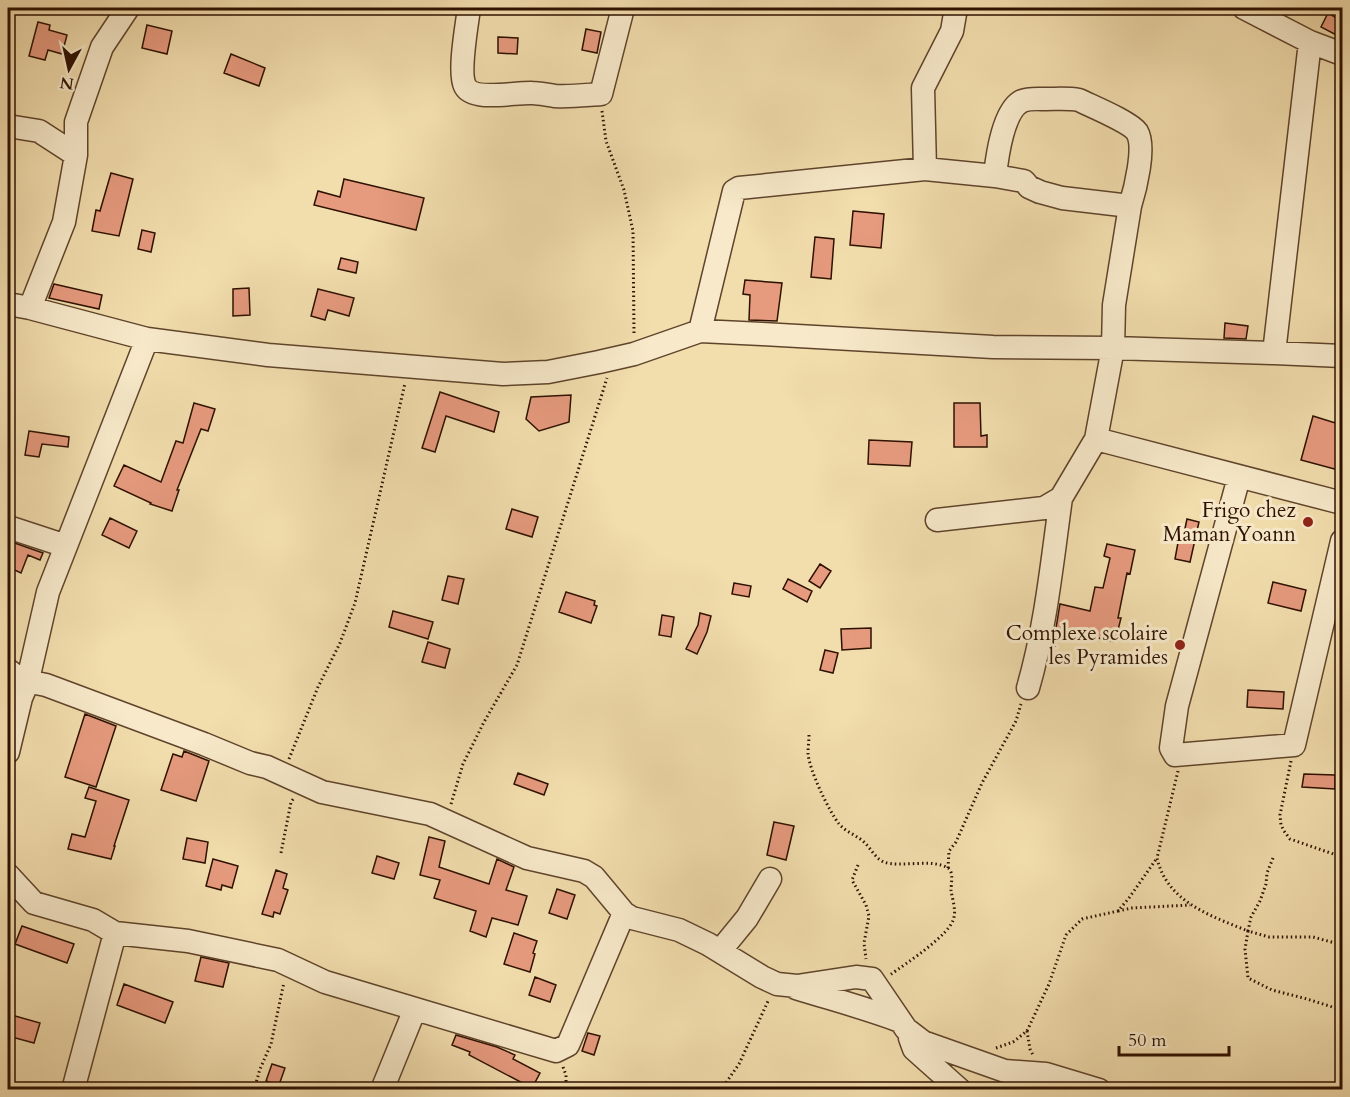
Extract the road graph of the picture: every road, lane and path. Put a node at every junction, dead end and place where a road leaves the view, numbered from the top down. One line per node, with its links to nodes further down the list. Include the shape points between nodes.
1 (128, 8): 10 (street, via 102,46 76,122)
2 (469, 8): 8 (street, via 462,73 465,87 471,91 488,95)
3 (623, 8): 8 (street)
4 (956, 8): 11 (street, via 952,31 923,88)
5 (1244, 8): 6 (street)
6 (1310, 42): 7 (street); 19 (street)
7 (1342, 54)
8 (601, 94): 20 (path, via 606,141 624,190 633,231)
9 (8, 126): 10 (street, via 39,130)
10 (76, 155): 15 (street, via 64,222)
11 (925, 169): 12 (street); 16 (street, via 734,191)
12 (995, 176): 13 (street, via 1024,181 1040,192 1062,198); 13 (street, via 999,145 1013,109 1022,101 1071,98 1127,124 1137,133 1140,151)
13 (1130, 206): 18 (street, via 1114,305)
14 (8, 304): 15 (street)
15 (30, 308): 17 (street)
16 (700, 332): 18 (street, via 993,347); 20 (street)
17 (147, 339): 22 (street, via 268,355); 30 (street)
18 (1113, 348): 19 (street); 23 (street)
19 (1274, 353): 21 (street)
20 (623, 356): 22 (street, via 531,374); 39 (path, via 517,665 463,764)
21 (1342, 356)
22 (409, 367): 38 (path, via 355,603 318,687)
23 (1096, 439): 24 (street); 25 (street)
24 (1239, 477): 26 (street); 37 (street, via 1177,706 1171,748 1175,755)
25 (1060, 498): 27 (street, via 1044,508); 33 (street, via 1046,607)
26 (1342, 503)
27 (937, 520)
28 (8, 527): 30 (street)
29 (1342, 541): 35 (street)
30 (66, 546): 32 (street, via 48,592)
31 (8, 670): 32 (street)
32 (27, 684): 36 (street); 38 (street, via 46,686)
33 (1028, 688): 45 (path, via 1016,721 949,851)
34 (809, 735): 45 (path, via 808,754 815,778 848,832 864,841 882,861)
35 (1294, 745): 37 (street); 43 (path, via 1281,825 1290,839)
36 (8, 752)
37 (1181, 755): 41 (path)
38 (293, 779): 39 (street, via 322,792 414,810); 40 (path)
39 (446, 821): 50 (street, via 527,858 584,871 594,877)
40 (281, 854)
41 (1157, 858): 48 (path, via 1160,871); 49 (path)
42 (1273, 858): 51 (path)
43 (1342, 858)
44 (858, 865): 56 (path, via 852,880 869,916 864,943)
45 (948, 868): 56 (path, via 954,918 949,927 887,977)
46 (8, 875): 52 (street, via 34,903 93,920)
47 (770, 879): 54 (street, via 747,918)
48 (1190, 905): 49 (path); 51 (path)
49 (1118, 911): 62 (path, via 1082,919 1066,935 1027,1031)
50 (624, 914): 54 (street, via 678,930); 61 (street, via 568,1045)
51 (1248, 931): 53 (path, via 1269,938 1312,937); 59 (path, via 1248,978 1272,990)
52 (115, 933): 55 (street, via 188,941); 64 (street)
53 (1342, 944)
54 (720, 951): 57 (street, via 762,977)
55 (278, 960): 58 (street, via 325,982); 65 (path, via 285,984 271,1044)
56 (872, 979): 57 (street); 60 (street)
57 (782, 984): 60 (street, via 867,1008); 68 (path, via 739,1064)
58 (415, 1009): 61 (street); 66 (street)
59 (1342, 1010)
60 (903, 1025): 62 (street, via 923,1042); 69 (street, via 914,1049)
61 (556, 1051): 67 (path, via 566,1075)
62 (976, 1061): 63 (street)
63 (1045, 1082): 70 (street)
64 (73, 1089)
65 (254, 1089)
66 (382, 1089)
67 (566, 1089)
68 (721, 1089)
69 (960, 1089)
70 (1099, 1089)

